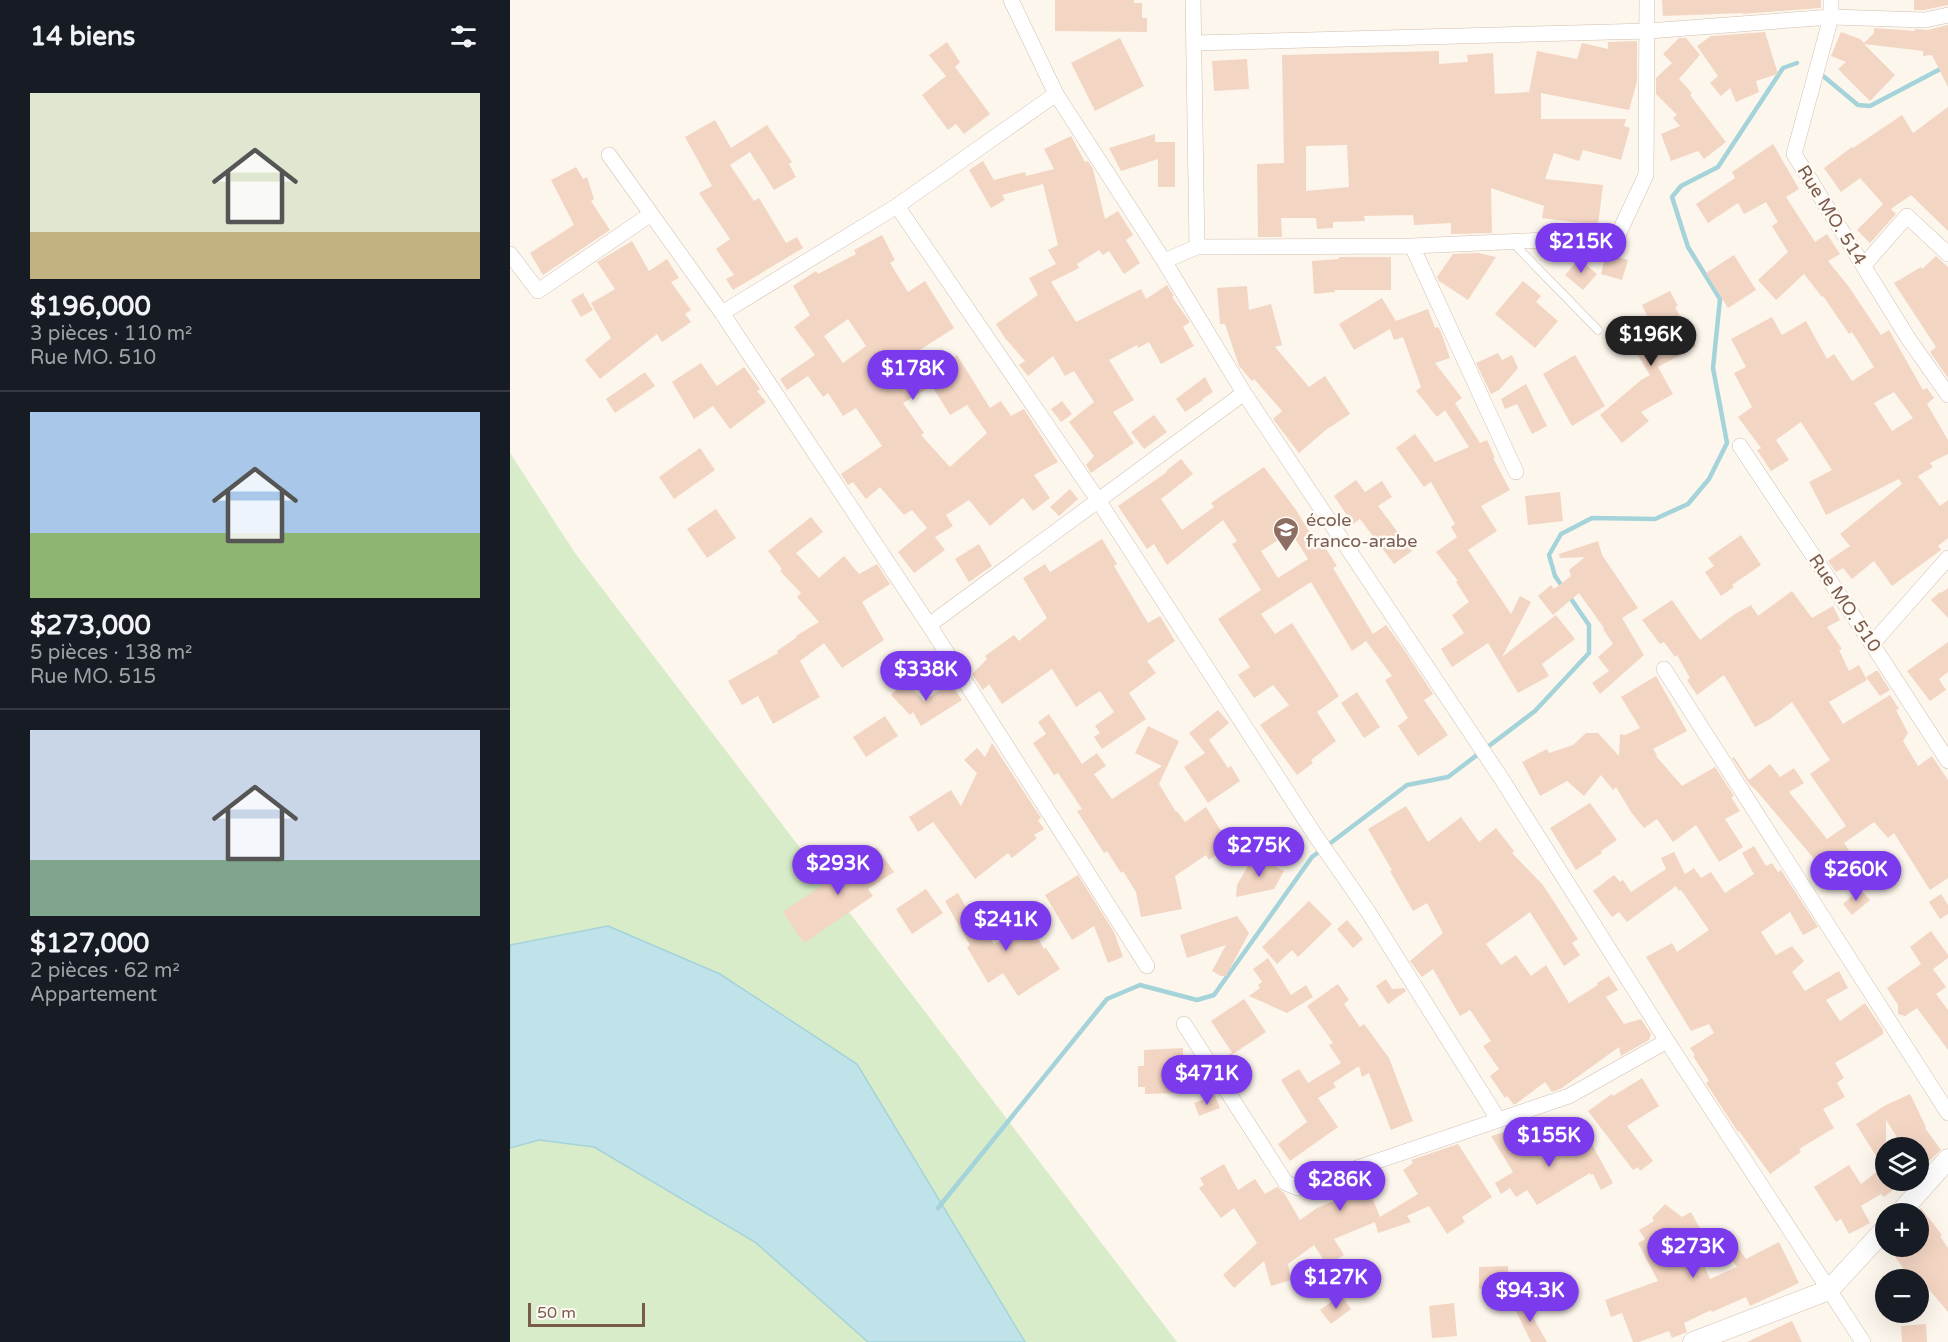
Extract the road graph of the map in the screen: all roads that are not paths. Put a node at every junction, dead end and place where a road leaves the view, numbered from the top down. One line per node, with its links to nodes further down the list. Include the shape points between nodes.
1 (1011, 0): 9 (street)
2 (1193, 0): 8 (street)
3 (1647, 0): 7 (street)
4 (1831, 0): 6 (street, Rue MO. 514)
5 (1948, 15): 6 (street, via 1925,20)
6 (1831, 17): 7 (street); 19 (street, Rue MO. 514, via 1794,154)
7 (1648, 31): 8 (street); 13 (street, via 1646,175 1617,237)
8 (1195, 43): 15 (street)
9 (1056, 94): 11 (street); 18 (street)
10 (609, 155): 12 (street)
11 (897, 206): 20 (street); 26 (street)
12 (651, 214): 16 (street, via 537,291); 20 (street)
13 (1511, 241): 14 (street); 21 (lane)
14 (1412, 246): 15 (street); 25 (street)
15 (1197, 247): 18 (street)
16 (510, 254)
17 (1948, 254): 19 (street, via 1907,216)
18 (1164, 261): 22 (street)
19 (1864, 265): 23 (street, Rue MO. 514)
20 (722, 313): 28 (street)
21 (1598, 330)
22 (1244, 393): 26 (street); 34 (street, via 1501,778)
23 (1948, 395)
24 (1740, 446): 29 (street, Rue MO. 510)
25 (1516, 472)
26 (1098, 500): 28 (street); 36 (street, via 1367,910)
27 (1948, 558): 29 (street)
28 (929, 625): 32 (street)
29 (1872, 644): 31 (street, Rue MO. 510)
30 (1664, 669): 35 (street)
31 (1948, 761)
32 (1147, 966)
33 (1184, 1024): 36 (street, via 1286,1183 1298,1188)
34 (1667, 1041): 36 (street, via 1569,1096); 40 (street)
35 (1948, 1113)
36 (1498, 1119)
37 (1948, 1159): 38 (street)
38 (1909, 1203)
39 (1875, 1240): 40 (street)
40 (1829, 1290): 41 (street); 42 (street)
41 (1693, 1342)
42 (1863, 1342)

